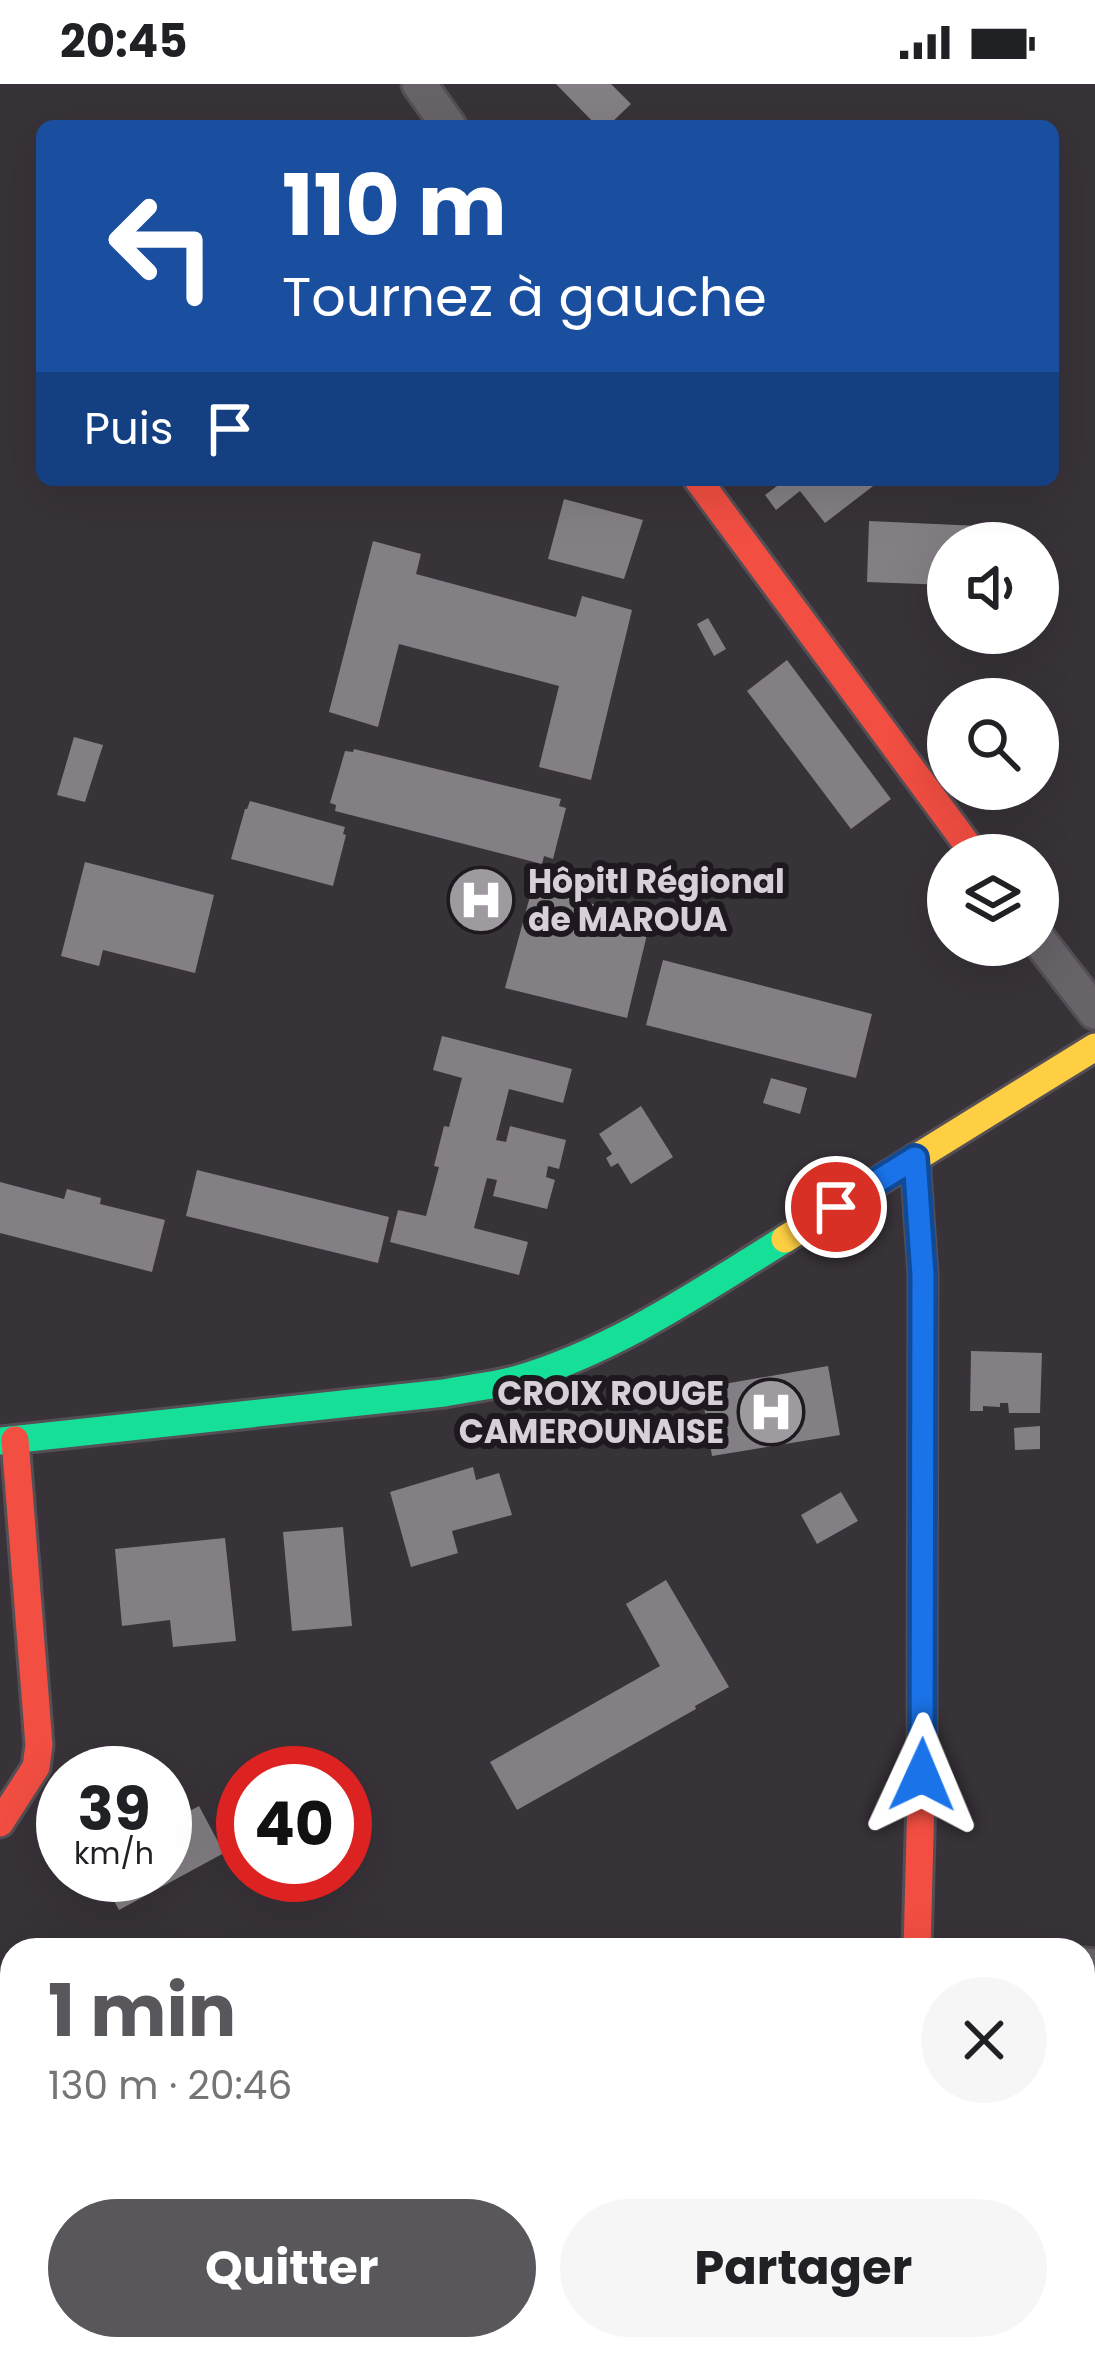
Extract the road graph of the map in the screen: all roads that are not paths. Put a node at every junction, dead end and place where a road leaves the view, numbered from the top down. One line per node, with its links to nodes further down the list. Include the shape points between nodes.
1 (419, 84): 2 (street)
2 (445, 120)
3 (702, 486): 4 (street)
4 (959, 834)
5 (1059, 966): 6 (street)
6 (1095, 1012)
7 (1095, 1047): 8 (street)
8 (915, 1158): 9 (street, via 637,1330 514,1379); 11 (street, via 923,1275)
9 (8, 1440): 10 (street, via 39,1745 36,1767)
10 (0, 1823)
11 (917, 1938)

